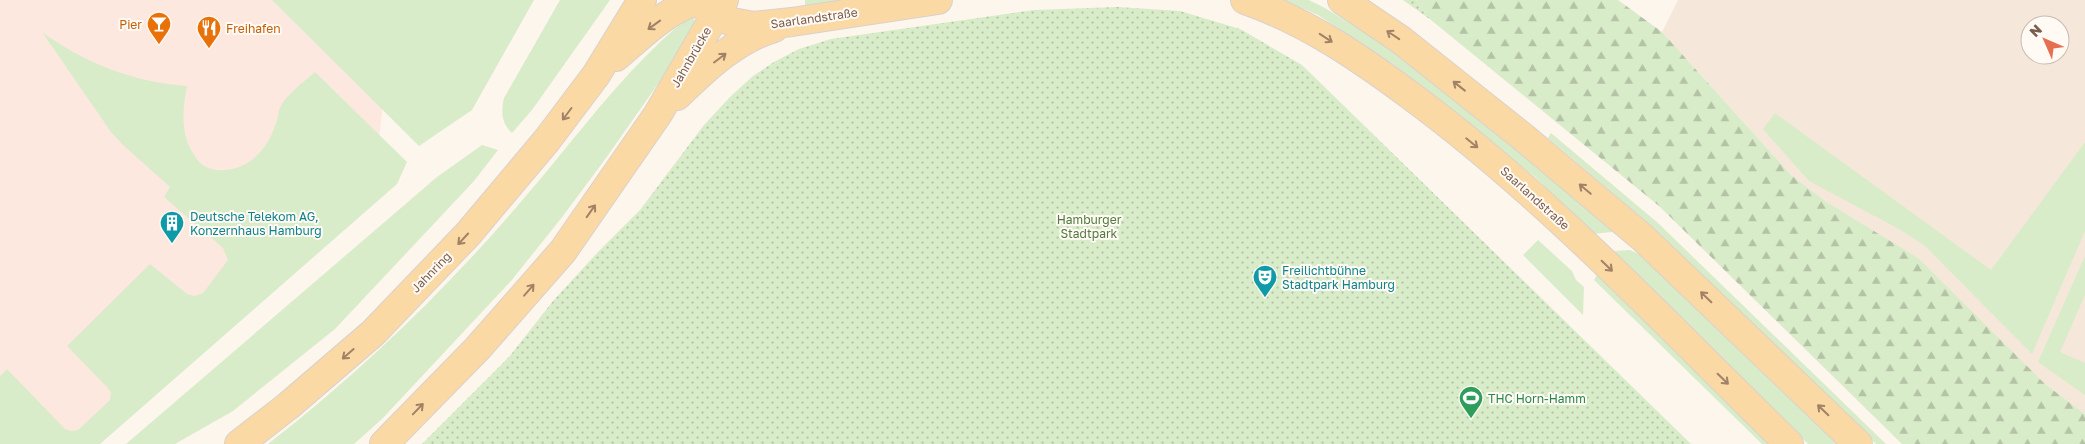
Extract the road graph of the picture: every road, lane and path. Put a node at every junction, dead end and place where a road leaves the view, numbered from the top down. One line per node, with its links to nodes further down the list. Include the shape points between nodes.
1 (642, 0): 7 (main road)
2 (938, 0): 6 (main road, Saarlandstraße)
3 (1245, 0): 11 (main road, Saarlandstraße, one-way to 11, via 1312,29 1444,120 1510,174 1566,226)
4 (1342, 0): 12 (main road, one-way to 4, via 1643,238 1401,40)
5 (706, 3): 6 (main road, Saarlandstraße, via 732,22 753,26); 7 (main road, one-way to 7, via 679,9 653,25); 8 (main road, Jahnbrücke)
6 (792, 22): 8 (main road, one-way to 6, via 695,78 739,44 761,31)
7 (596, 75): 9 (main road, Jahnring, one-way to 9, via 547,140 468,234 373,333)
8 (658, 114): 10 (main road, one-way to 8, via 477,349 563,251)
9 (239, 444)
10 (384, 444)
11 (1789, 444)
12 (1858, 444)

